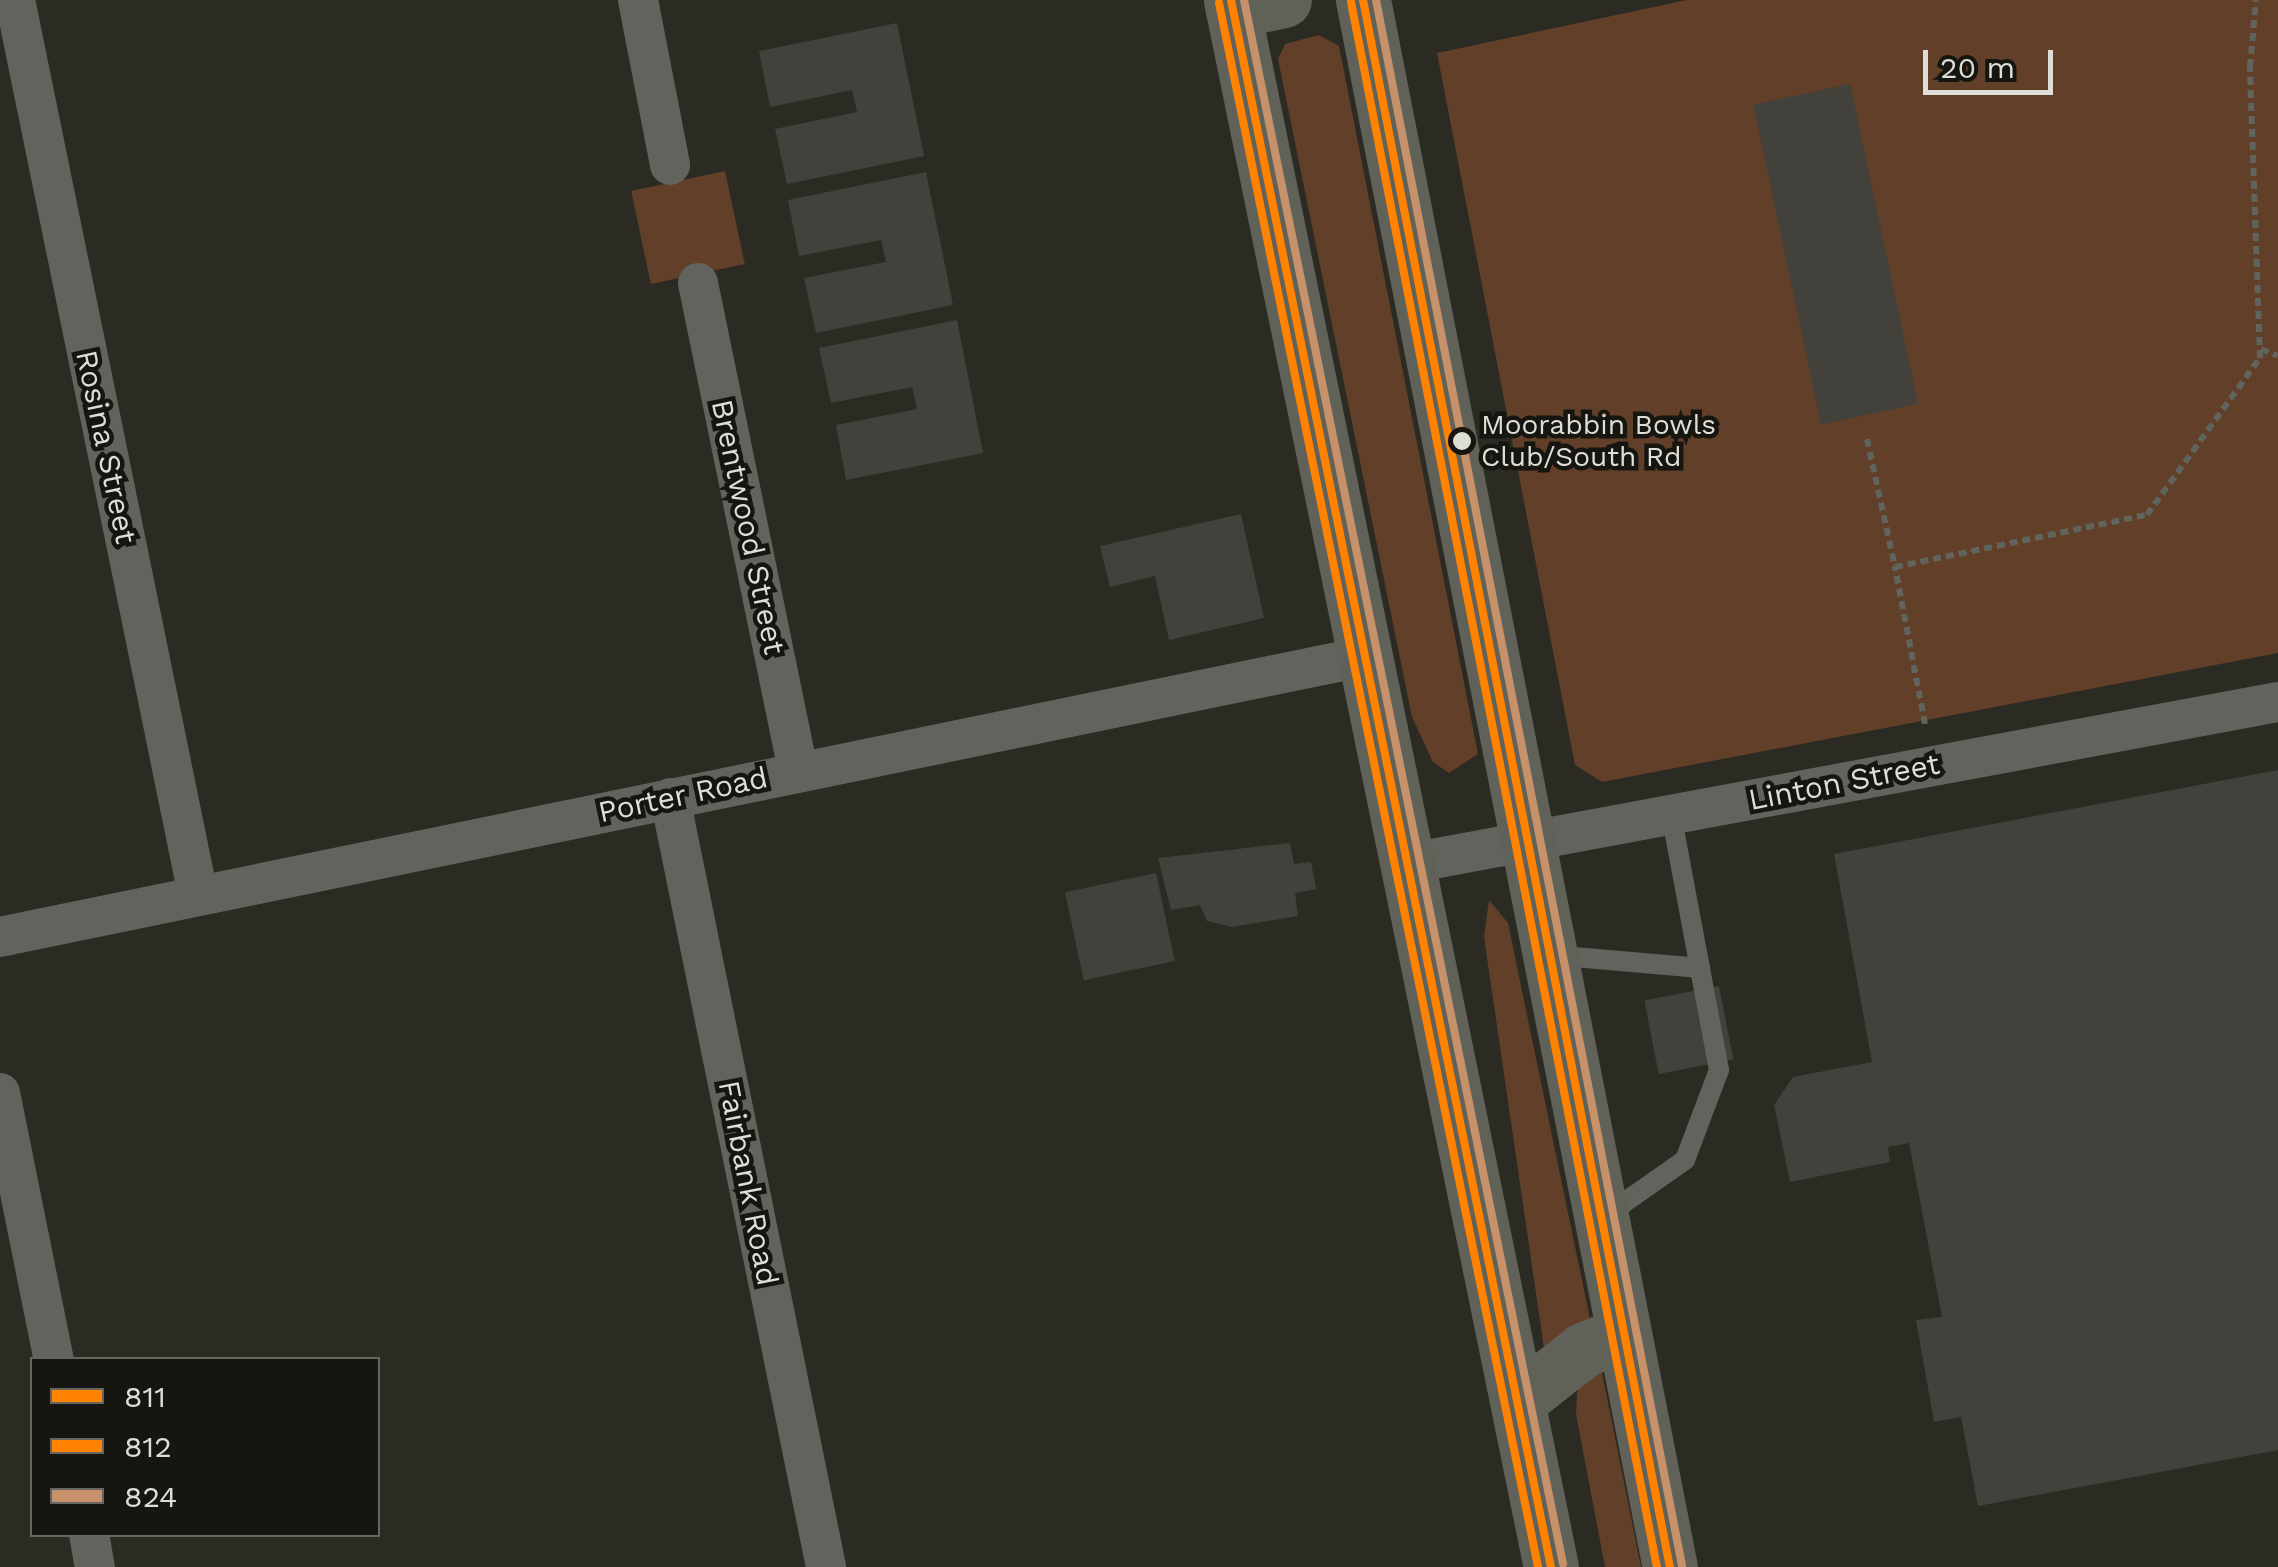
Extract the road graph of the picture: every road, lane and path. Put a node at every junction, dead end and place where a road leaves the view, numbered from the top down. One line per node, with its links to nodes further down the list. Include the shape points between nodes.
1 (14, 0): 20 (street, Rosina Street)
2 (638, 0): 6 (street)
3 (1363, 0): 18 (highway)
4 (2256, 0): 8 (path, via 2250,67)
5 (1249, 4): 12 (highway)
6 (670, 165)
7 (698, 283): 15 (street, Brentwood Street)
8 (2261, 350): 9 (path); 11 (path, via 2146,515)
9 (2278, 356)
10 (1867, 439): 11 (path)
11 (1895, 566): 14 (path)
12 (1367, 656): 15 (street, Porter Road); 19 (highway)
13 (2278, 702): 17 (street, Linton Street)
14 (1924, 724)
15 (798, 772): 16 (street, Porter Road)
16 (670, 798): 20 (street, Porter Road); 29 (street, Fairbank Road)
17 (1672, 814): 18 (street, Linton Street); 23 (lane)
18 (1527, 842): 19 (street, Linton Street); 22 (highway)
19 (1410, 863): 28 (highway)
20 (198, 895): 21 (street, Porter Road)
21 (0, 937)
22 (1549, 954): 23 (lane); 25 (highway)
23 (1700, 968): 25 (lane, via 1719,1070 1685,1160)
24 (0, 1093): 27 (street)
25 (1602, 1218): 26 (highway)
26 (1624, 1333): 28 (highway, via 1583,1350); 31 (highway)
27 (53, 1357)
28 (1518, 1401): 30 (highway)
29 (826, 1567)
30 (1551, 1567)
31 (1670, 1567)

